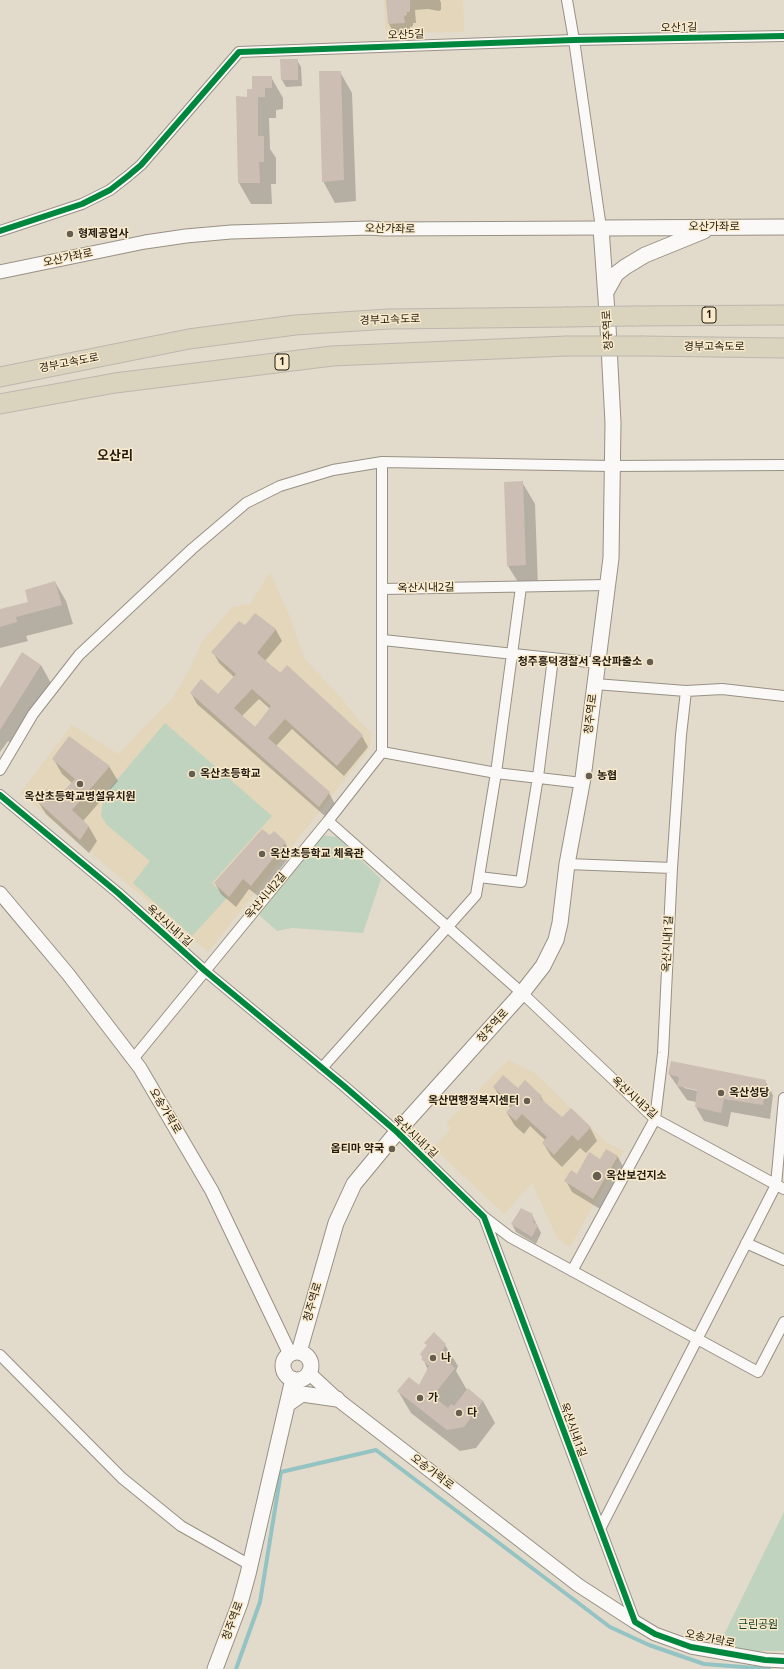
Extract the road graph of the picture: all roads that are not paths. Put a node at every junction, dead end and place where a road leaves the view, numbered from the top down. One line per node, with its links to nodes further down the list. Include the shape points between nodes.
1 (567, 0): 3 (street, 청주역로)
2 (784, 36): 3 (street, 오산1길)
3 (574, 40): 5 (street, 청주역로); 7 (street, 오산5길, via 239,52 141,165 110,190 82,204)
4 (784, 227): 6 (main road, 오산가좌로)
5 (601, 228): 6 (main road, 오산가좌로); 8 (street, 오산가좌로, via 370,228 231,232 145,242); 9 (main road, 청주역로)
6 (713, 228): 9 (main road, via 645,255 616,274)
7 (0, 231)
8 (0, 272)
9 (606, 292): 16 (main road, 청주역로, via 613,424)
10 (784, 315): 12 (highway, 경부고속도로 / 1, bridge, via 388,318 295,325 189,339)
11 (784, 348): 13 (highway, 경부고속도로 / 1, bridge, via 567,346 332,356 115,383)
12 (0, 377)
13 (0, 404)
14 (382, 462): 16 (street); 19 (street); 28 (street, via 333,470 287,483 246,503 192,549 79,655 33,714)
15 (784, 465): 16 (street)
16 (612, 466): 17 (main road, 청주역로, via 611,558)
17 (607, 586): 18 (street, 옥산시내2길); 23 (main road, 청주역로)
18 (521, 587): 19 (street, 옥산시내2길); 21 (street)
19 (382, 589): 20 (street, 옥산시내2길)
20 (383, 640): 21 (street); 27 (street, 옥산시내2길)
21 (512, 653): 22 (street); 29 (street)
22 (552, 658): 23 (street); 30 (street)
23 (598, 663): 24 (main road, 청주역로)
24 (595, 684): 25 (street); 31 (main road, 청주역로)
25 (686, 691): 26 (street, via 722,689); 35 (street, 옥산시내1길)
26 (784, 696)
27 (382, 752): 29 (street); 33 (street, 옥산시내2길)
28 (0, 770)
29 (496, 773): 30 (street); 36 (street)
30 (538, 777): 31 (street); 36 (street, via 521,882)
31 (582, 782): 34 (main road, 청주역로)
32 (0, 795): 39 (street, 옥산시내1길, via 118,893)
33 (328, 821): 38 (street); 39 (street, 옥산시내2길)
34 (568, 864): 35 (street); 40 (main road, 청주역로, via 556,940 543,966)
35 (672, 868): 44 (street, 옥산시내1길, via 663,1053)
36 (479, 877): 38 (street, via 476,895)
37 (0, 893): 41 (street, 오송가락로, via 68,974)
38 (447, 927): 40 (street); 42 (street)
39 (204, 970): 41 (street, 옥산시내2길); 42 (street, 옥산시내1길)
40 (522, 993): 44 (street, 옥산시내3길); 45 (main road, 청주역로)
41 (133, 1059): 53 (street, 오송가락로, via 212,1191)
42 (322, 1068): 45 (street, 옥산시내1길)
43 (784, 1098): 46 (street)
44 (656, 1119): 46 (street, 옥산시내3길); 50 (street, 옥산시내1길)
45 (397, 1132): 47 (street, 옥산시내1길); 53 (main road, 청주역로, via 354,1184 336,1223)
46 (780, 1187): 48 (street)
47 (484, 1217): 50 (street, 옥산시내1길, via 510,1237); 59 (street, 옥산시내1길)
48 (746, 1243): 49 (street); 52 (street)
49 (784, 1260)
50 (572, 1270): 52 (street, 옥산시내1길)
51 (784, 1322): 52 (street, 옥산시내1길, via 758,1372)
52 (697, 1338): 59 (street)
53 (295, 1353): 55 (main road, via 303,1354 309,1360); 56 (main road, via 285,1360 283,1365 286,1374)
54 (0, 1355): 60 (street, via 122,1478 181,1526)
55 (309, 1373): 56 (main road, via 302,1379); 57 (street, 오송가락로)
56 (293, 1379): 58 (main road, 청주역로)
57 (337, 1399): 58 (main road, via 302,1394); 61 (street, 오송가락로, via 578,1585)
58 (289, 1403): 60 (main road, 청주역로)
59 (600, 1529): 61 (street, 옥산시내1길)
60 (250, 1565): 63 (main road, 청주역로, via 240,1603)
61 (635, 1622): 62 (street, 오송가락로, via 655,1634 691,1647)
62 (784, 1661)
63 (215, 1669)

